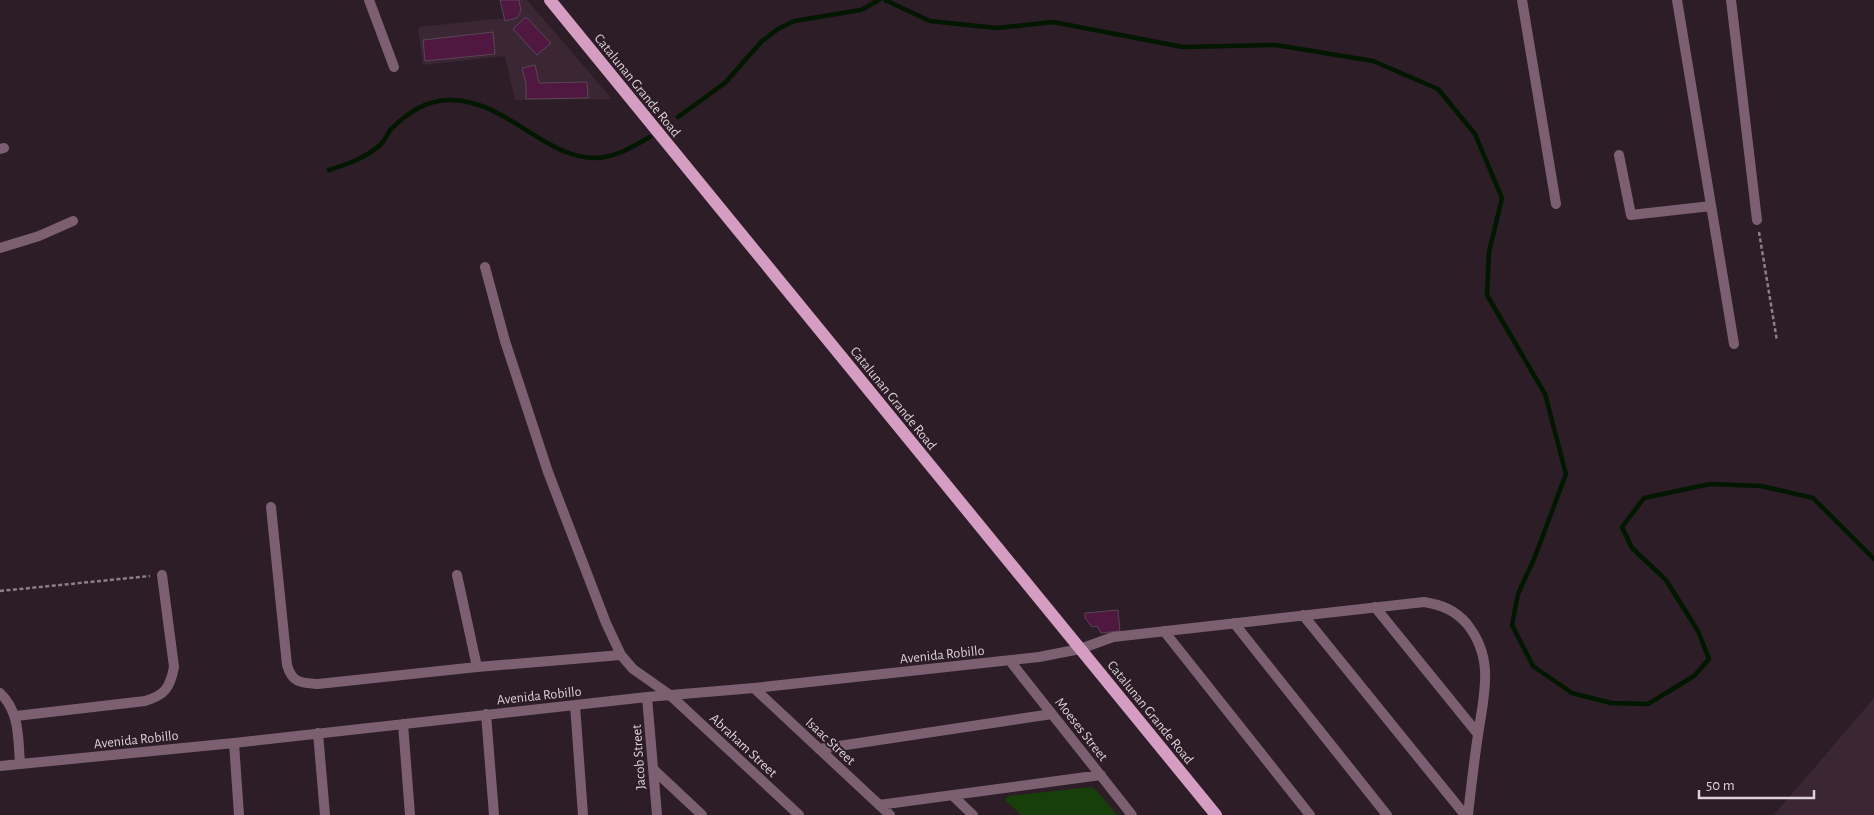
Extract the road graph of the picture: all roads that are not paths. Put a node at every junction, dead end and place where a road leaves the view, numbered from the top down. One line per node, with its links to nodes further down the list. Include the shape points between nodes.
1 (370, 0): 6 (street)
2 (550, 0): 22 (main road, Catalunan Grande Road)
3 (1522, 0): 8 (street)
4 (1676, 0): 9 (street)
5 (1731, 0): 10 (street)
6 (394, 67)
7 (1619, 155): 9 (street, via 1631,215)
8 (1556, 204)
9 (1711, 206): 14 (street)
10 (1757, 220)
11 (73, 222): 12 (street)
12 (0, 248)
13 (485, 267): 23 (street, via 505,341 548,472)
14 (1734, 344)
15 (271, 507): 25 (street, via 287,665 296,681 318,684)
16 (162, 575): 33 (street, via 174,668 166,690 145,701)
17 (457, 575): 25 (street)
18 (1375, 607): 19 (street, Avenida Robillo); 36 (street); 36 (street, Avenida Robillo, via 1424,602 1439,604 1461,617 1470,628 1485,657)
19 (1303, 615): 20 (street, Avenida Robillo); 59 (street)
20 (1234, 624): 21 (street, Avenida Robillo); 58 (street)
21 (1164, 631): 22 (street, Avenida Robillo, via 1113,637); 57 (street)
22 (1080, 649): 24 (street, Avenida Robillo); 56 (main road, Catalunan Grande Road)
23 (621, 655): 25 (street); 28 (street, Abraham Street, via 633,669)
24 (1010, 661): 26 (street, Avenida Robillo); 32 (street, Moeses Street)
25 (477, 667)
26 (754, 688): 28 (street, Avenida Robillo); 38 (street, Isaac Street)
27 (0, 693): 33 (street)
28 (670, 695): 29 (street, Avenida Robillo); 52 (street, Abraham Street)
29 (647, 697): 30 (street, Avenida Robillo); 41 (street, Jacob Street)
30 (575, 705): 31 (street, Avenida Robillo); 49 (street)
31 (486, 714): 34 (street, Avenida Robillo); 48 (street)
32 (1052, 714): 38 (street); 42 (street, Moeses Street)
33 (16, 716): 39 (street)
34 (403, 724): 35 (street, Avenida Robillo); 47 (street)
35 (318, 733): 37 (street, Avenida Robillo); 46 (street)
36 (1478, 734): 59 (street, Avenida Robillo)
37 (234, 743): 39 (street, Avenida Robillo); 45 (street)
38 (819, 749): 44 (street, Isaac Street)
39 (20, 764): 40 (street, Avenida Robillo)
40 (0, 766)
41 (653, 770): 50 (street, Jacob Street); 51 (street)
42 (1101, 775): 43 (street); 55 (street, Moeses Street)
43 (952, 795): 44 (street); 54 (street)
44 (879, 805): 53 (street, Isaac Street)
45 (240, 815)
46 (325, 815)
47 (410, 815)
48 (494, 815)
49 (583, 815)
50 (657, 815)
51 (702, 815)
52 (799, 815)
53 (890, 815)
54 (974, 815)
55 (1132, 815)
56 (1216, 815)
57 (1310, 815)
58 (1387, 815)
59 (1466, 815)

